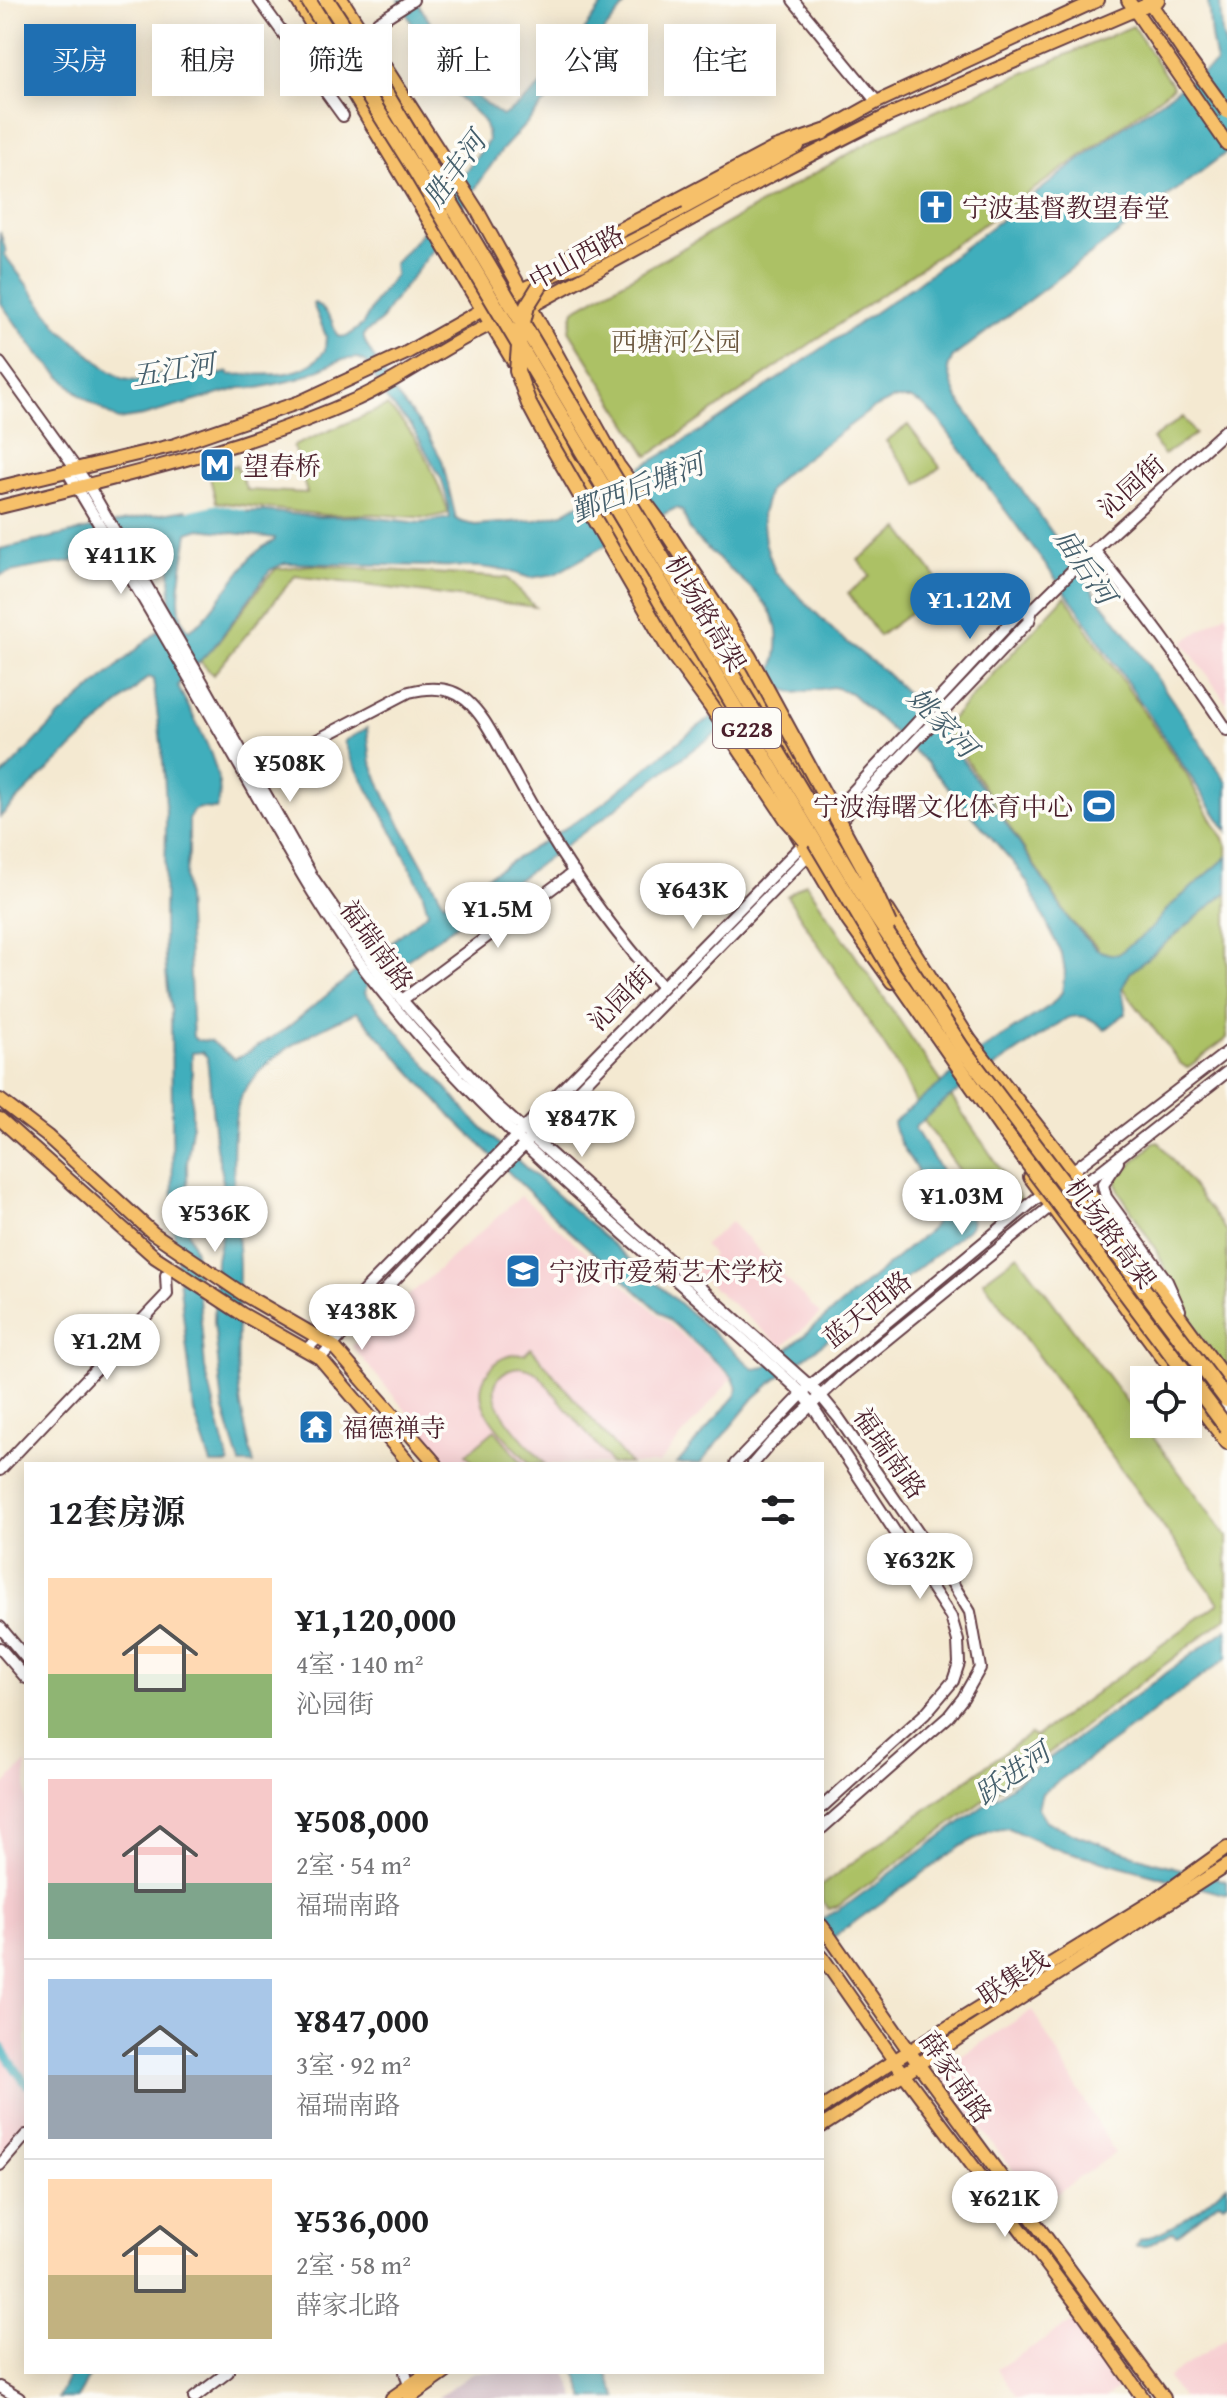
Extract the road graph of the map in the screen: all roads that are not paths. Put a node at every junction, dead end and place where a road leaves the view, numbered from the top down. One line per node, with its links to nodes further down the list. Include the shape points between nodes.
1 (259, 0): 14 (street)
2 (297, 0): 19 (main road)
3 (308, 0): 36 (highway, 机场路高架 / G228, bridge)
4 (327, 0): 37 (highway, 机场路高架 / G228, bridge)
5 (342, 0): 17 (main road)
6 (413, 0): 11 (street)
7 (793, 0): 12 (street)
8 (1098, 0): 12 (main road, 中山西路)
9 (1152, 1): 10 (main road, 中山西路); 13 (main road, bridge)
10 (1132, 5): 16 (main road); 18 (main road, 中山西路, via 887,116)
11 (378, 22)
12 (877, 102): 15 (main road, 中山西路)
13 (1227, 112)
14 (343, 116)
15 (824, 132): 17 (main road, 中山西路, via 581,264); 30 (highway, bridge, via 775,149 579,251 547,274 527,306 520,334 517,371 529,404 662,637)
16 (1227, 144)
17 (522, 289): 18 (main road); 19 (main road, 中山西路)
18 (531, 307): 20 (main road, 中山西路); 24 (main road)
19 (482, 310): 20 (main road); 25 (main road, 中山西路, via 406,353 300,402 175,445)
20 (491, 324): 22 (main road); 26 (main road, 中山西路, via 358,398 179,463)
21 (0, 363): 25 (street, 福瑞南路)
22 (551, 425): 30 (highway, bridge, via 703,679); 34 (main road, via 720,695)
23 (1227, 429): 29 (street, 沁园街)
24 (618, 466): 33 (main road); 37 (highway, bridge, via 749,657 864,868)
25 (72, 470): 26 (street, 福瑞南路); 27 (main road, 中山西路)
26 (83, 486): 28 (main road, 中山西路); 32 (street, 福瑞南路)
27 (0, 487)
28 (0, 507)
29 (1090, 554): 31 (street, via 1167,642); 33 (street, 沁园街, via 1032,610 1018,614)
30 (719, 718): 36 (highway, bridge, via 787,819)
31 (1227, 730)
32 (250, 775): 35 (street, via 409,692 449,691 480,713); 38 (street, 福瑞南路)
33 (832, 822): 34 (street, 沁园街); 48 (main road, via 973,1043)
34 (806, 850): 39 (street, 沁园街); 46 (street, 沁园街); 50 (main road, bridge, via 848,921)
35 (574, 872): 39 (street); 40 (street)
36 (835, 876): 67 (highway, 机场路高架 / G228, bridge, via 892,971 1006,1134)
37 (907, 964): 64 (highway, 机场路高架 / G228, bridge, via 962,1048)
38 (380, 982): 40 (street, 福瑞南路); 45 (street, 福瑞南路, via 454,1073)
39 (662, 986): 45 (street, 沁园街)
40 (402, 1000): 45 (street, 福瑞南路, via 493,1102)
41 (1227, 1052): 48 (street, 蓝天西路)
42 (1227, 1072): 47 (street, 蓝天西路)
43 (0, 1100): 54 (main road, via 153,1233)
44 (0, 1119): 52 (main road)
45 (515, 1136): 46 (street, 福瑞南路); 54 (street, 沁园街)
46 (525, 1145): 55 (street, 沁园街); 59 (street, 福瑞南路)
47 (1127, 1150): 49 (street, 蓝天西路); 53 (street, via 1103,1185 1106,1197 1167,1281)
48 (1072, 1171): 49 (main road); 50 (street, 蓝天西路)
49 (1082, 1183): 51 (street, 蓝天西路); 53 (main road)
50 (1042, 1194): 51 (main road); 61 (street, 蓝天西路)
51 (1051, 1206): 58 (main road); 63 (street, 蓝天西路)
52 (167, 1271): 56 (main road); 73 (street, via 167,1294)
53 (1189, 1330): 60 (main road)
54 (319, 1337): 55 (main road); 56 (street, 沁园街)
55 (333, 1346): 57 (street, 沁园街); 70 (main road)
56 (306, 1350): 57 (main road)
57 (320, 1358): 69 (main road)
58 (1169, 1366)
59 (790, 1375): 61 (street, 福瑞南路); 62 (street, 福瑞南路)
60 (1227, 1381)
61 (811, 1385): 62 (street, 蓝天西路); 63 (street, 福瑞南路)
62 (802, 1393): 65 (street, 福瑞南路); 71 (street, 蓝天西路)
63 (820, 1395): 65 (street, 蓝天西路); 79 (street, 福瑞南路, via 970,1612 980,1668 948,1717)
64 (1227, 1400)
65 (811, 1404): 72 (street, 蓝天西路); 78 (street, 福瑞南路, via 951,1617 959,1663 938,1701)
66 (1202, 1410): 68 (main road)
67 (1227, 1428)
68 (1227, 1443)
69 (408, 1462)
70 (434, 1462)
71 (737, 1462)
72 (755, 1462)
73 (0, 1470)
74 (0, 1627): 76 (street)
75 (0, 1648): 77 (street)
76 (24, 1656)
77 (24, 1676)
78 (824, 1805)
79 (824, 1826)
80 (1227, 1848): 84 (main road, 联集线, via 1174,1887)
81 (1227, 1865): 86 (main road, 联集线)
82 (826, 1930): 84 (main road, 薛家南路)
83 (824, 1960): 85 (main road, 薛家南路)
84 (910, 2051): 85 (main road, 联集线); 86 (main road, 薛家南路)
85 (895, 2060): 87 (main road, 薛家南路); 88 (main road, 联集线)
86 (919, 2065): 87 (main road, 联集线); 100 (main road, 薛家南路)
87 (903, 2073): 89 (main road, 联集线); 99 (main road, 薛家南路)
88 (824, 2107)
89 (824, 2125)
90 (24, 2137): 91 (street)
91 (0, 2165)
92 (225, 2374): 97 (street)
93 (429, 2375): 95 (main road)
94 (0, 2387): 96 (street)
95 (410, 2393): 98 (main road)
96 (19, 2398)
97 (194, 2398)
98 (392, 2398)
99 (1143, 2398)
100 (1164, 2398)

